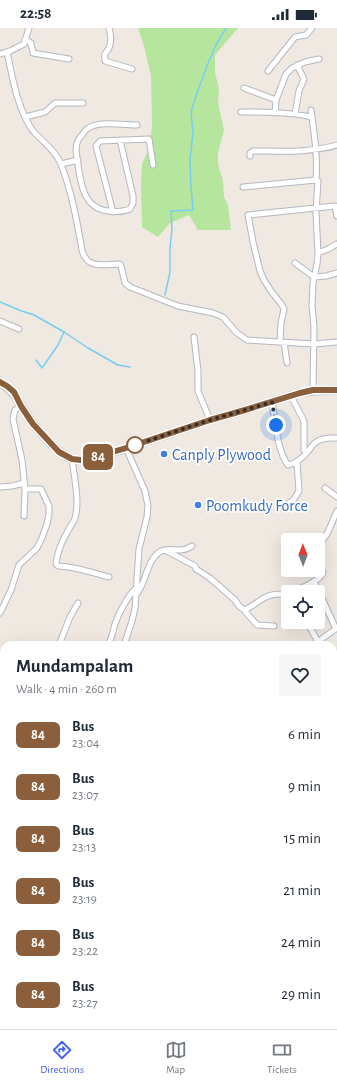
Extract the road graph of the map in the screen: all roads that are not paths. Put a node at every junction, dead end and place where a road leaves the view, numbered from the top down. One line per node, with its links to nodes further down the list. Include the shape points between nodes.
1 (29, 28): 4 (street)
2 (109, 28): 10 (street, via 112,36 109,48 104,54 105,61)
3 (312, 28): 11 (street, via 306,35 295,38)
4 (25, 39): 5 (street, via 24,44); 7 (street, via 31,43 33,53)
5 (7, 52): 6 (street); 19 (street)
6 (0, 54)
7 (69, 59)
8 (318, 59): 9 (street)
9 (297, 65): 13 (street, via 286,74); 18 (street, via 304,79)
10 (132, 69)
11 (268, 71)
12 (244, 88): 13 (street)
13 (276, 100): 17 (street)
14 (83, 103): 19 (street, via 55,103 45,112)
15 (311, 110): 20 (street)
16 (241, 112): 17 (street)
17 (275, 113): 18 (street)
18 (295, 114): 20 (street)
19 (25, 117): 27 (street)
20 (312, 117): 24 (street)
21 (137, 125): 26 (street, via 104,124 87,129 76,145)
22 (120, 140): 28 (street, via 149,139); 32 (street, via 133,203 130,209); 32 (street, via 100,141 96,146)
23 (337, 145): 24 (street)
24 (316, 149): 25 (street, via 294,152 252,151); 29 (street)
25 (250, 156)
26 (78, 160): 27 (street); 32 (street, via 86,197 101,210)
27 (61, 164): 42 (street, via 86,260 96,265 120,264 125,283 130,287 178,306 223,317 247,340)
28 (153, 165)
29 (316, 180): 30 (street); 31 (street)
30 (243, 187)
31 (316, 207): 33 (street, via 335,206); 35 (street); 42 (street, via 248,214 260,271 284,309 281,323)
32 (113, 212)
33 (337, 216)
34 (337, 244): 35 (street)
35 (318, 253): 38 (street)
36 (295, 263): 38 (street)
37 (337, 273): 38 (street)
38 (314, 276): 44 (street)
39 (0, 321): 40 (street)
40 (19, 329)
41 (194, 337): 52 (street, via 198,391)
42 (282, 342): 44 (street); 45 (street)
43 (337, 342): 44 (street)
44 (314, 344): 47 (street)
45 (286, 363)
46 (0, 382): 51 (main road, via 14,392)
47 (313, 390): 48 (main road); 49 (main road)
48 (337, 390)
49 (291, 396): 50 (main road); 55 (street, via 304,421)
50 (272, 402): 52 (main road); 57 (street, via 285,461 288,465)
51 (21, 406): 56 (main road, via 46,439 59,452); 58 (street, via 14,410 13,419)
52 (210, 420): 54 (main road)
53 (337, 438): 57 (street, via 319,440)
54 (126, 448): 56 (main road, via 94,459); 73 (street, via 145,492 148,506 139,549)
55 (304, 450)
56 (72, 459): 69 (street, via 77,511 60,547 56,564)
57 (297, 462): 62 (street, via 299,491)
58 (25, 486): 59 (street); 64 (street); 79 (street, via 41,489 49,514 37,548 19,565)
59 (0, 487)
60 (325, 488): 61 (street)
61 (337, 497)
62 (288, 504)
63 (337, 511): 65 (street)
64 (24, 516)
65 (325, 536)
66 (192, 546): 67 (street, via 186,549)
67 (165, 550): 75 (street, via 155,556 141,590); 78 (street, via 195,566)
68 (320, 577): 70 (street)
69 (109, 578)
70 (314, 581): 71 (street); 72 (street)
71 (306, 585)
72 (315, 585)
73 (136, 588): 75 (street); 84 (street, via 120,612)
74 (281, 594): 78 (street, via 268,596)
75 (136, 595): 85 (street)
76 (78, 603): 83 (street)
77 (325, 607): 82 (street)
78 (244, 610): 80 (street, via 257,625)
79 (0, 613)
80 (274, 626)
81 (310, 629): 86 (street)
82 (336, 629): 87 (street)
83 (61, 641)
84 (110, 641)
85 (125, 641)
86 (315, 641)
87 (319, 641)

